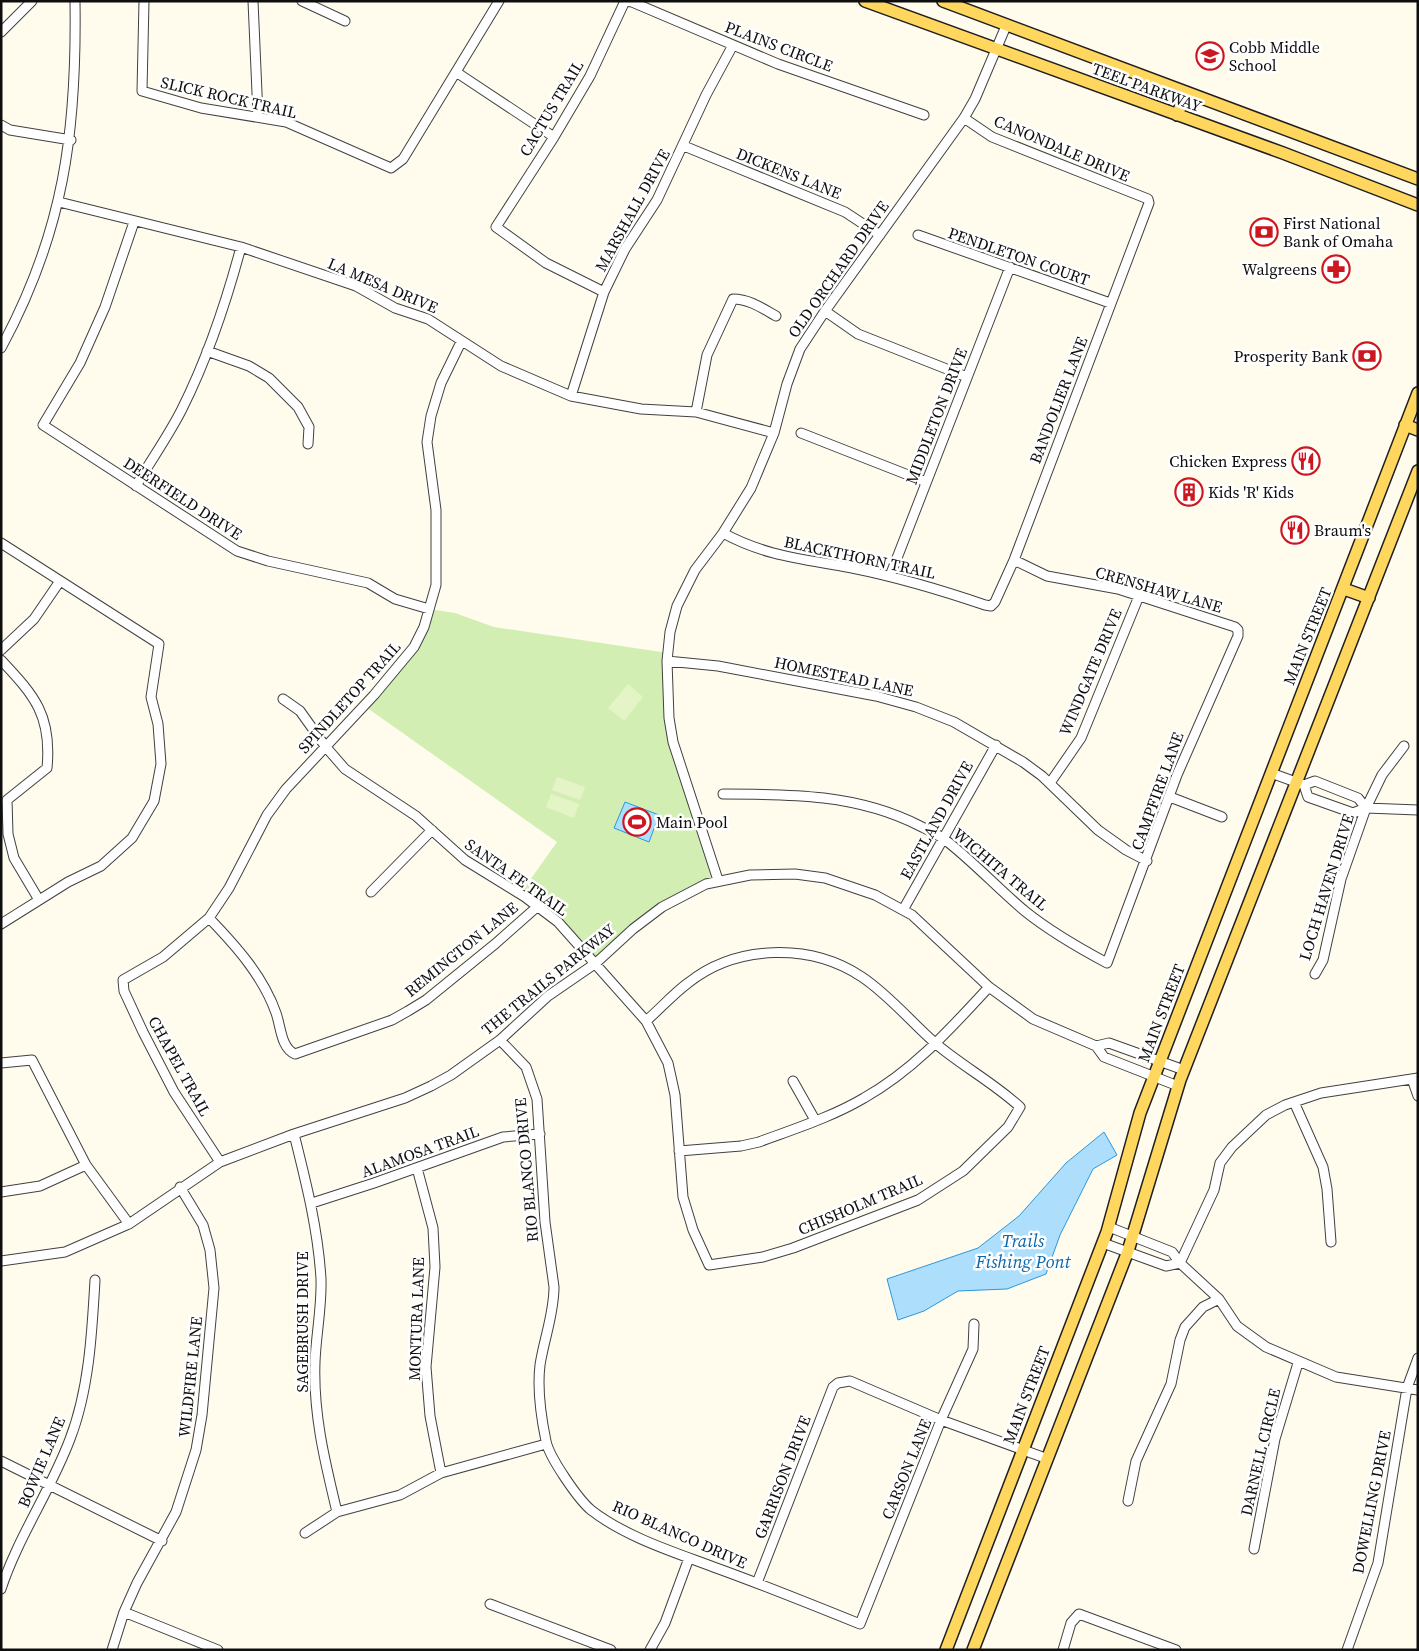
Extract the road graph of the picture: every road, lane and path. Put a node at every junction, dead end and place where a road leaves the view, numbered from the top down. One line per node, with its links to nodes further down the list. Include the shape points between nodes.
1 (32, 1): 12 (street)
2 (75, 1): 23 (street, via 76,80)
3 (144, 1): 19 (street, SLICK ROCK TRAIL, via 142,91 201,108)
4 (253, 1): 19 (street)
5 (302, 1): 10 (street)
6 (499, 1): 15 (street)
7 (625, 1): 13 (street, PLAINS CIRCLE); 22 (street, CACTUS TRAIL, via 590,76)
8 (865, 1): 14 (main road, TEEL PARKWAY)
9 (943, 1): 11 (main road, TEEL PARKWAY)
10 (345, 20)
11 (1006, 26): 14 (street, OLD ORCHARD DRIVE); 16 (main road, TEEL PARKWAY)
12 (1, 32)
13 (733, 45): 17 (street, PLAINS CIRCLE); 24 (street, MARSHALL DRIVE)
14 (996, 50): 18 (main road, TEEL PARKWAY); 20 (street, OLD ORCHARD DRIVE)
15 (456, 72): 19 (street, SLICK ROCK TRAIL, via 403,159 391,168 286,122); 22 (street)
16 (1186, 93): 18 (main road); 25 (main road, TEEL PARKWAY)
17 (924, 115)
18 (1177, 115): 28 (main road, TEEL PARKWAY)
19 (258, 116)
20 (964, 118): 27 (street, CANONDALE DRIVE, via 992,137); 30 (street, OLD ORCHARD DRIVE)
21 (1, 125): 23 (street, via 10,130)
22 (554, 137): 34 (street, CACTUS TRAIL, via 496,226 546,262)
23 (71, 140): 26 (street)
24 (684, 146): 30 (street, DICKENS LANE, via 845,212); 34 (street, MARSHALL DRIVE)
25 (1418, 179)
26 (59, 202): 29 (street, LA MESA DRIVE); 39 (street, via 38,270)
27 (1149, 203): 35 (street, BANDOLIER LANE)
28 (1418, 205)
29 (134, 222): 32 (street, LA MESA DRIVE); 52 (street, DEERFIELD DRIVE, via 106,307 80,363 43,425)
30 (880, 235): 36 (street, OLD ORCHARD DRIVE)
31 (918, 235): 33 (street, PENDLETON COURT)
32 (241, 247): 38 (street, LA MESA DRIVE, via 356,286 395,308 428,318); 40 (street, via 226,302)
33 (1010, 267): 35 (street, PENDLETON COURT); 41 (street, MIDDLETON DRIVE)
34 (604, 292): 43 (street, MARSHALL DRIVE)
35 (1110, 304): 55 (street, BANDOLIER LANE)
36 (825, 311): 41 (street, via 858,334); 47 (street, OLD ORCHARD DRIVE, via 800,349)
37 (776, 316): 44 (street, via 757,305 732,299 707,355)
38 (462, 342): 43 (street, LA MESA DRIVE, via 501,366); 62 (street, SPINDLETOP TRAIL, via 440,383 426,442 436,510 437,542 436,585)
39 (1, 348)
40 (207, 351): 49 (street, via 249,366 269,378 298,407 309,427); 52 (street, via 181,410)
41 (967, 377): 51 (street, MIDDLETON DRIVE)
42 (1418, 393): 45 (main road, MAIN STREET)
43 (571, 396): 44 (street, LA MESA DRIVE, via 642,409)
44 (696, 412): 47 (street, LA MESA DRIVE)
45 (1405, 425): 46 (main road); 58 (main road, MAIN STREET)
46 (1418, 430)
47 (774, 433): 53 (street, OLD ORCHARD DRIVE, via 751,488)
48 (801, 433): 51 (street)
49 (308, 444)
50 (1418, 471): 60 (main road)
51 (926, 482): 56 (street, MIDDLETON DRIVE)
52 (136, 486): 62 (street, DEERFIELD DRIVE, via 237,551 368,583 395,599)
53 (724, 533): 56 (street, BLACKTHORN TRAIL, via 748,546 783,556); 66 (street, OLD ORCHARD DRIVE, via 695,570 677,606)
54 (1, 543): 57 (street)
55 (1014, 560): 59 (street, CRENSHAW LANE, via 1047,576); 61 (street, BANDOLIER LANE)
56 (890, 576): 61 (street, BLACKTHORN TRAIL)
57 (60, 582): 64 (street, via 34,619); 84 (street, via 159,644 152,697 158,724 160,764 154,801 132,838 101,866)
58 (1344, 589): 60 (main road); 71 (main road, MAIN STREET)
59 (1139, 596): 63 (street, CRENSHAW LANE); 72 (street, WINDGATE DRIVE, via 1082,738)
60 (1370, 598): 73 (main road)
61 (991, 606)
62 (429, 609): 69 (street, SPINDLETOP TRAIL, via 414,647 400,666)
63 (1238, 630): 75 (street, CAMPFIRE LANE)
64 (1, 650)
65 (1, 660): 84 (street, via 29,689 39,705 47,729 47,768 7,800 8,834 14,858)
66 (667, 661): 68 (street, HOMESTEAD LANE, via 718,666 876,696 954,722); 82 (street, OLD ORCHARD DRIVE, via 666,689 674,742)
67 (283, 699): 69 (street, SANTA FE TRAIL, via 300,710)
68 (996, 745): 72 (street, HOMESTEAD LANE); 80 (street, EASTLAND DRIVE)
69 (324, 746): 79 (street, SANTA FE TRAIL, via 346,769); 87 (street, SPINDLETOP TRAIL, via 267,814 229,888)
70 (1404, 746): 76 (street, LOCH HAVEN DRIVE, via 1382,775)
71 (1271, 773): 73 (street); 98 (main road, MAIN STREET)
72 (1050, 783): 81 (street, HOMESTEAD LANE, via 1098,830)
73 (1300, 784): 76 (street, via 1315,781 1358,798); 76 (street, via 1308,797 1353,813); 100 (main road)
74 (723, 794): 80 (street, WICHITA TRAIL, via 791,794 844,800 883,810)
75 (1170, 797): 78 (street); 81 (street, CAMPFIRE LANE)
76 (1366, 808): 77 (street); 91 (street, LOCH HAVEN DRIVE, via 1342,879 1323,960)
77 (1418, 810)
78 (1222, 817)
79 (432, 830): 83 (street); 85 (street, SANTA FE TRAIL, via 465,860)
80 (942, 838): 86 (street, EASTLAND DRIVE); 90 (street, WICHITA TRAIL, via 1026,912 1080,949)
81 (1147, 861): 90 (street, CAMPFIRE LANE)
82 (718, 880): 86 (street, THE TRAILS PARKWAY, via 771,873 825,878 875,895); 89 (street, THE TRAILS PARKWAY, via 658,910)
83 (371, 892)
84 (39, 900): 88 (street)
85 (538, 906): 87 (street, REMINGTON LANE, via 426,1000 392,1020 299,1054 286,1048 276,1012 249,962); 89 (street, SANTA FE TRAIL, via 558,922)
86 (903, 910): 93 (street, THE TRAILS PARKWAY)
87 (208, 918): 92 (street, SPINDLETOP TRAIL, via 170,952)
88 (1, 924)
89 (596, 963): 94 (street, SANTA FE TRAIL); 95 (street, THE TRAILS PARKWAY, via 548,996)
90 (1107, 963)
91 (1315, 974)
92 (123, 980): 111 (street, CHAPEL TRAIL, via 124,991 174,1092)
93 (990, 987): 96 (street); 97 (street, THE TRAILS PARKWAY, via 1033,1019)
94 (646, 1021): 96 (street, via 688,982 711,968 738,957 782,952 833,962 864,978); 110 (street, SANTA FE TRAIL, via 668,1063)
95 (500, 1040): 108 (street, THE TRAILS PARKWAY, via 451,1075 405,1098); 109 (street, RIO BLANCO DRIVE, via 526,1067 531,1077)
96 (936, 1044): 107 (street, via 905,1071 865,1098); 125 (street, CHISHOLM TRAIL, via 1020,1107 1008,1128 962,1171 918,1200 793,1248 763,1257)
97 (1096, 1046): 98 (street, THE TRAILS PARKWAY, via 1108,1043); 101 (street, THE TRAILS PARKWAY, via 1104,1057)
98 (1160, 1062): 100 (street, THE TRAILS PARKWAY); 101 (main road, MAIN STREET)
99 (1, 1063): 112 (street, via 32,1060)
100 (1184, 1070): 104 (main road)
101 (1154, 1077): 104 (street, THE TRAILS PARKWAY); 118 (main road, MAIN STREET, via 1140,1113)
102 (1415, 1078): 105 (street); 106 (street, via 1321,1093)
103 (793, 1081): 107 (street)
104 (1178, 1086): 119 (main road)
105 (1418, 1096)
106 (1294, 1102): 120 (street, via 1323,1167); 124 (street, via 1266,1115 1226,1154 1220,1163 1210,1199)
107 (815, 1120): 110 (street, via 759,1142)
108 (294, 1134): 111 (street, THE TRAILS PARKWAY); 116 (street, SAGEBRUSH DRIVE)
109 (540, 1134): 113 (street, ALAMOSA TRAIL, via 503,1137); 134 (street, RIO BLANCO DRIVE, via 545,1222 554,1287 539,1384)
110 (679, 1152): 125 (street, SANTA FE TRAIL, via 683,1197)
111 (220, 1162): 114 (street, THE TRAILS PARKWAY)
112 (86, 1166): 115 (street, via 40,1186); 117 (street)
113 (417, 1168): 116 (street, ALAMOSA TRAIL); 138 (street, MONTURA LANE, via 433,1228 435,1267 426,1367 430,1416)
114 (180, 1187): 117 (street, THE TRAILS PARKWAY); 143 (street, WILDFIRE LANE, via 203,1225 210,1250 214,1288 196,1450 176,1512)
115 (1, 1192)
116 (312, 1203): 141 (street, SAGEBRUSH DRIVE, via 321,1282 315,1363 318,1434)
117 (129, 1224): 123 (street, THE TRAILS PARKWAY, via 65,1252)
118 (1109, 1227): 119 (street); 121 (main road, MAIN STREET)
119 (1133, 1236): 122 (main road); 124 (street, via 1172,1252)
120 (1331, 1242)
121 (1103, 1243): 122 (street); 135 (main road, MAIN STREET)
122 (1128, 1251): 124 (street, via 1166,1266); 136 (main road)
123 (1, 1261)
124 (1180, 1264): 127 (street)
125 (709, 1265)
126 (95, 1280): 139 (street, BOWIE LANE, via 84,1384 70,1438)
127 (1219, 1299): 130 (street, via 1236,1326 1248,1336); 140 (street, via 1203,1307 1185,1327 1171,1384 1136,1461)
128 (974, 1324): 133 (street, CARSON LANE, via 972,1349)
129 (1418, 1358): 131 (street, DOWELLING DRIVE)
130 (1298, 1363): 131 (street, via 1336,1377); 144 (street, DARNELL CIRCLE, via 1275,1439)
131 (1407, 1388): 132 (street); 159 (street, DOWELLING DRIVE, via 1378,1563)
132 (1418, 1390)
133 (942, 1420): 135 (street); 146 (street, GARRISON DRIVE, via 850,1382 833,1387); 150 (street, CARSON LANE)
134 (546, 1444): 138 (street); 145 (street, RIO BLANCO DRIVE, via 570,1486 591,1509 617,1526)
135 (1022, 1450): 136 (street); 155 (main road, MAIN STREET)
136 (1048, 1459): 156 (main road)
137 (1, 1461): 139 (street)
138 (441, 1473): 141 (street, via 400,1495)
139 (50, 1486): 143 (street); 147 (street, BOWIE LANE, via 7,1570)
140 (1128, 1501)
141 (337, 1512): 142 (street)
142 (305, 1533)
143 (162, 1541): 149 (street, WILDFIRE LANE)
144 (1254, 1549)
145 (690, 1558): 146 (street, RIO BLANCO DRIVE); 154 (street, via 666,1623)
146 (757, 1583): 150 (street, RIO BLANCO DRIVE)
147 (1, 1589)
148 (490, 1604): 153 (street)
149 (124, 1612): 151 (street, WILDFIRE LANE); 152 (street)
150 (860, 1624)
151 (112, 1650)
152 (218, 1650)
153 (611, 1650)
154 (650, 1650)
155 (946, 1650)
156 (974, 1650)
157 (1063, 1650): 158 (street, via 1071,1623 1079,1614)
158 (1176, 1650)
159 (1347, 1650)

